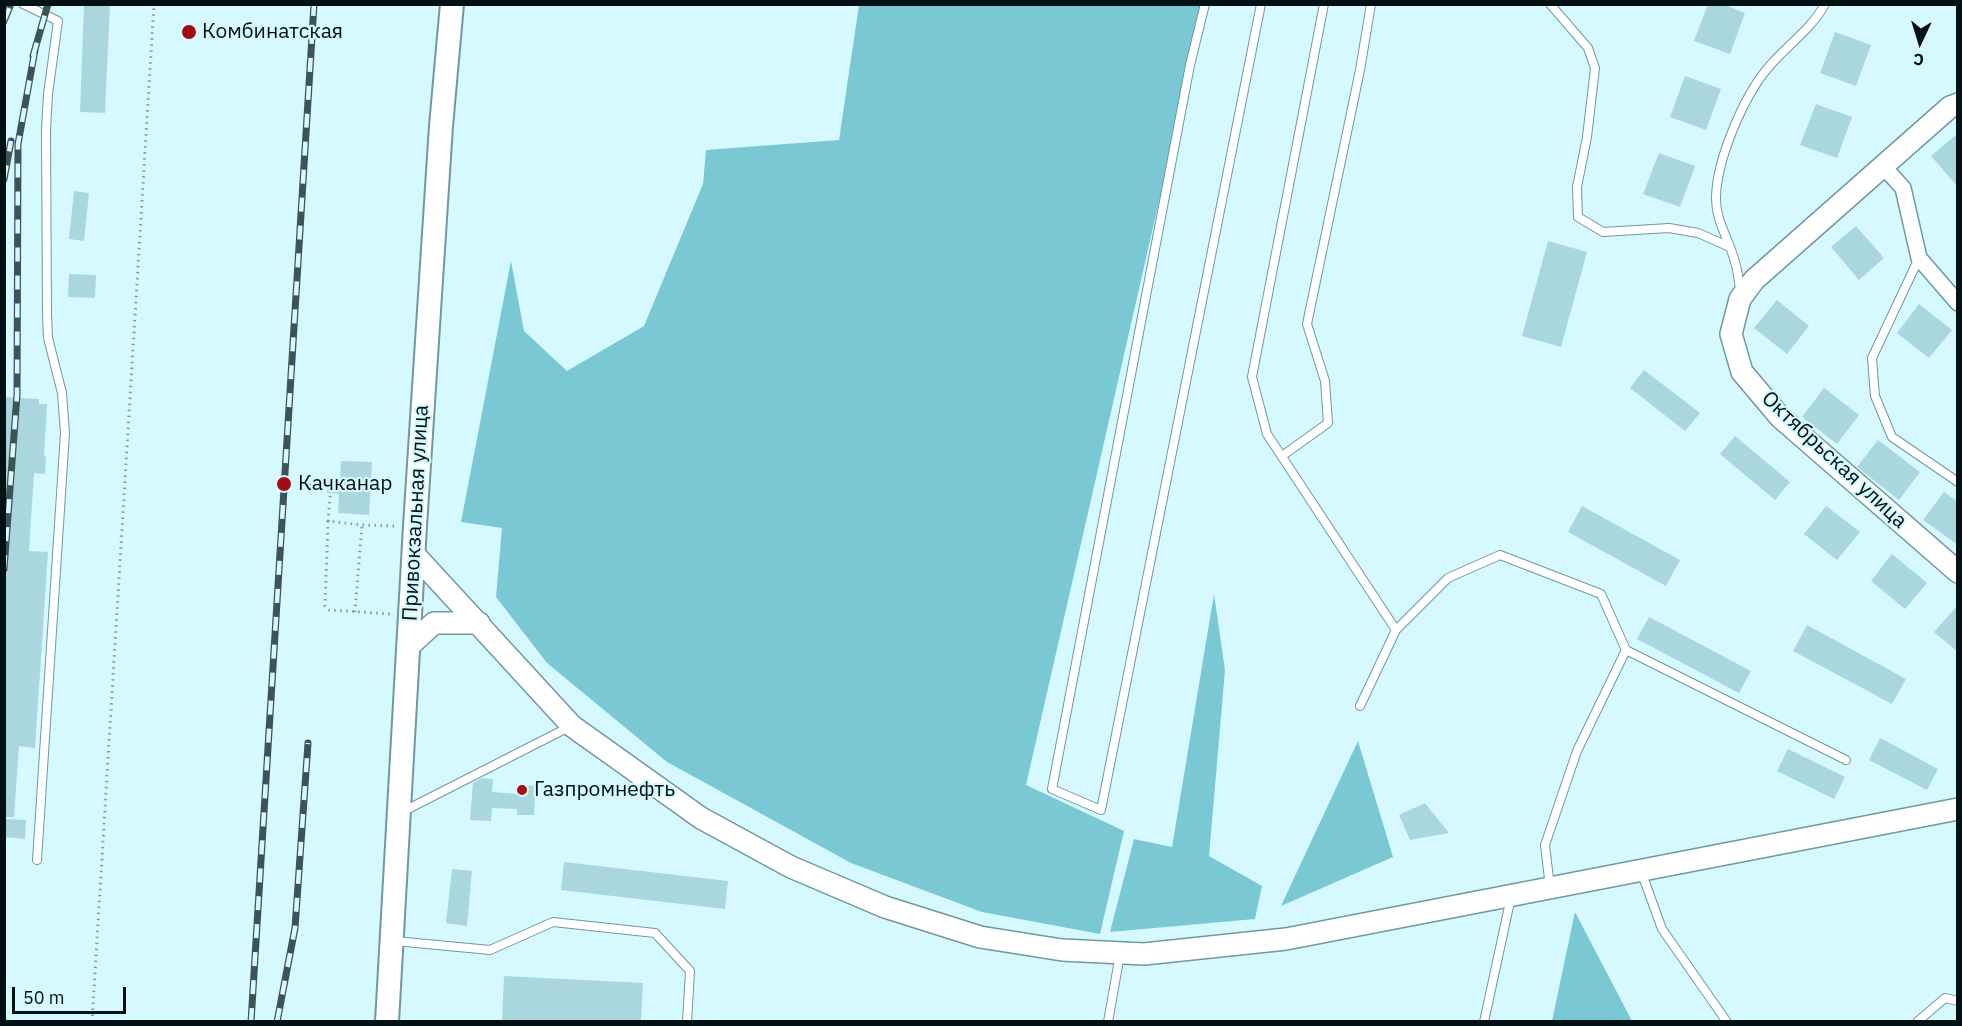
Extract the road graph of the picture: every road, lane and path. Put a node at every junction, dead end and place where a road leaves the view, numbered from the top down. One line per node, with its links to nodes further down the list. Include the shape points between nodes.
1 (22, 4): 35 (lane, via 58,21 46,130 47,315 62,393 65,433)
2 (154, 4): 42 (path)
3 (452, 4): 21 (main road, Привокзальная улица)
4 (1205, 4): 5 (lane, via 1190,65 1052,789 1101,810)
5 (1261, 4)
6 (1323, 4): 16 (lane, via 1252,377 1267,434)
7 (1371, 4): 16 (lane, via 1307,324 1325,381 1328,423)
8 (1550, 4): 12 (lane, via 1588,48 1595,68 1577,187 1578,217 1604,232 1669,228 1698,233)
9 (1825, 4): 12 (lane, via 1767,68 1748,94 1734,126 1717,181 1716,201 1720,224)
10 (1958, 104): 11 (street)
11 (1882, 165): 13 (street, via 1903,188); 14 (street, via 1754,280)
12 (1731, 247): 14 (lane, via 1739,272)
13 (1919, 258): 15 (street); 17 (lane, via 1872,358 1875,396 1892,437)
14 (1740, 299): 23 (street, Октябрьская улица, via 1731,334 1742,372 1780,417)
15 (1958, 303)
16 (1282, 456): 27 (lane)
17 (1958, 482)
18 (310, 485): 19 (path, via 331,487)
19 (328, 520): 20 (path); 24 (path, via 325,606 329,610)
20 (362, 525): 21 (path); 24 (path)
21 (415, 526): 22 (main road, Привокзальная улица)
22 (414, 554): 26 (street); 28 (main road, Привокзальная улица)
23 (1958, 572)
24 (355, 612): 25 (path)
25 (399, 615)
26 (479, 623): 28 (street, via 434,623); 31 (street)
27 (1396, 630): 29 (lane, via 1448,578 1500,555 1601,594); 30 (lane)
28 (408, 647): 34 (main road, Привокзальная улица)
29 (1626, 650): 32 (lane); 37 (lane, via 1577,751 1545,844)
30 (1360, 706)
31 (572, 726): 34 (lane); 40 (street, via 701,818 791,867 885,907 980,937 1062,950)
32 (1846, 760)
33 (1958, 809): 36 (street)
34 (398, 814): 39 (main road, Привокзальная улица)
35 (37, 860)
36 (1641, 871): 37 (street); 47 (lane, via 1662,929)
37 (1551, 888): 38 (street)
38 (1511, 896): 40 (street, via 1286,939 1144,954); 46 (lane)
39 (391, 940): 43 (main road, Привокзальная улица); 44 (lane, via 490,950 553,922 655,933 690,970)
40 (1120, 953): 45 (lane)
41 (1958, 1001): 48 (lane, via 1946,998)
42 (92, 1022)
43 (387, 1022)
44 (687, 1022)
45 (1108, 1022)
46 (1485, 1022)
47 (1727, 1022)
48 (1917, 1022)

